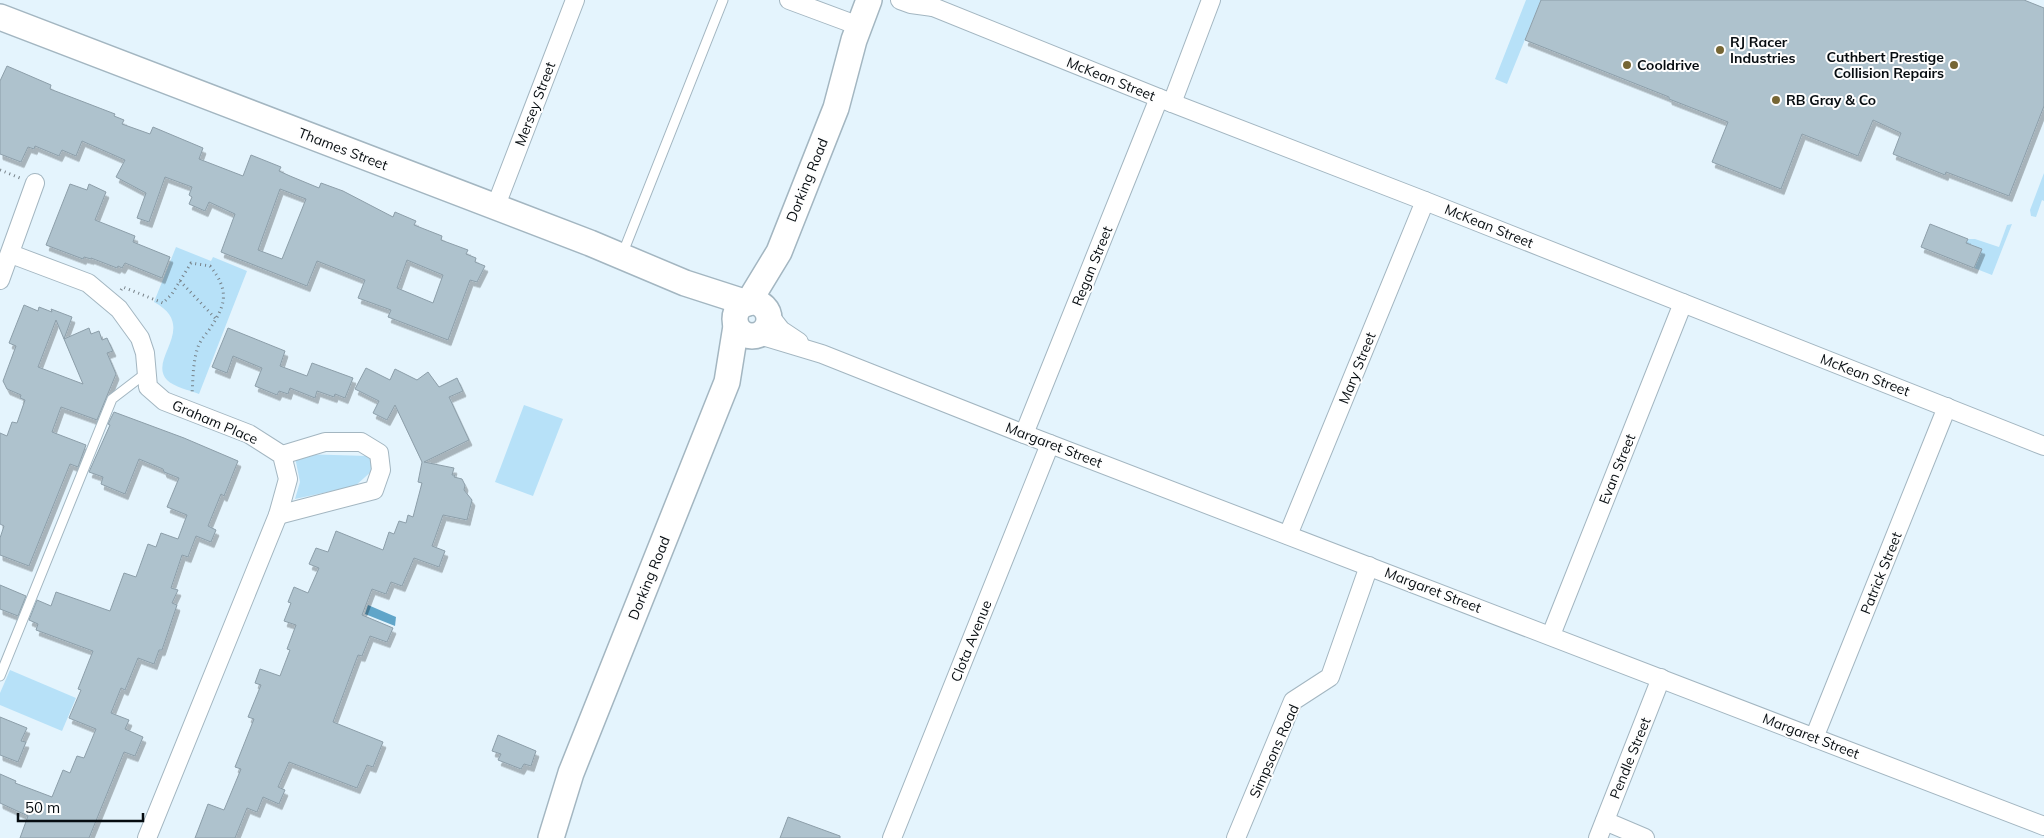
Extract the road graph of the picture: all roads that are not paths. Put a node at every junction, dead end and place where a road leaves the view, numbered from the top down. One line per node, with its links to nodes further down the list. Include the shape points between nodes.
1 (575, 0): 15 (street, Mersey Street)
2 (723, 0): 17 (lane)
3 (789, 0): 10 (street)
4 (869, 0): 10 (main road, Dorking Road)
5 (886, 0): 12 (main road, Dorking Road, via 867,52)
6 (900, 0): 8 (street, McKean Street, via 911,4)
7 (1211, 0): 11 (street, Regan Street)
8 (928, 3): 11 (street, McKean Street)
9 (0, 17): 15 (main road, Thames Street)
10 (859, 26): 12 (main road, Dorking Road)
11 (1165, 101): 14 (street, McKean Street); 23 (street, Regan Street)
12 (836, 108): 20 (main road, Dorking Road)
13 (35, 183): 16 (street)
14 (1425, 201): 19 (street, McKean Street); 28 (street, Mary Street)
15 (495, 208): 17 (main road, Thames Street)
16 (11, 254): 18 (street); 21 (street, Graham Place, via 88,283 119,309 140,338)
17 (622, 256): 20 (main road, Thames Street, via 685,283 728,314)
18 (0, 280)
19 (1683, 303): 22 (street, McKean Street); 30 (street, Evan Street)
20 (753, 319): 23 (street, Margaret Street, via 822,354); 34 (main road, Dorking Road)
21 (146, 373): 26 (street, Graham Place, via 148,387 164,401 249,434); 31 (lane, via 112,399)
22 (1947, 408): 25 (street, McKean Street); 33 (street, Patrick Street)
23 (1024, 434): 24 (street, Margaret Street)
24 (1050, 444): 28 (street, Margaret Street); 40 (street, Clota Avenue)
25 (2044, 446)
26 (282, 455): 27 (street, via 288,479); 27 (street, via 324,442 361,442 379,453 381,470 374,490)
27 (278, 515): 37 (street)
28 (1288, 535): 29 (street, Margaret Street)
29 (1370, 566): 30 (street, Margaret Street); 41 (street, Simpsons Road, via 1330,677 1293,702)
30 (1551, 635): 32 (street, Margaret Street)
31 (0, 676)
32 (1661, 678): 33 (street, Margaret Street); 35 (street, Pendle Street)
33 (1814, 738): 36 (street, Margaret Street)
34 (571, 773): 38 (main road, Dorking Road); 39 (main road, Dorking Road)
35 (1605, 821): 42 (street, Pendle Street); 43 (street)
36 (2044, 826)
37 (147, 838)
38 (535, 838)
39 (551, 838)
40 (892, 838)
41 (1236, 838)
42 (1598, 838)
43 (1645, 838)

